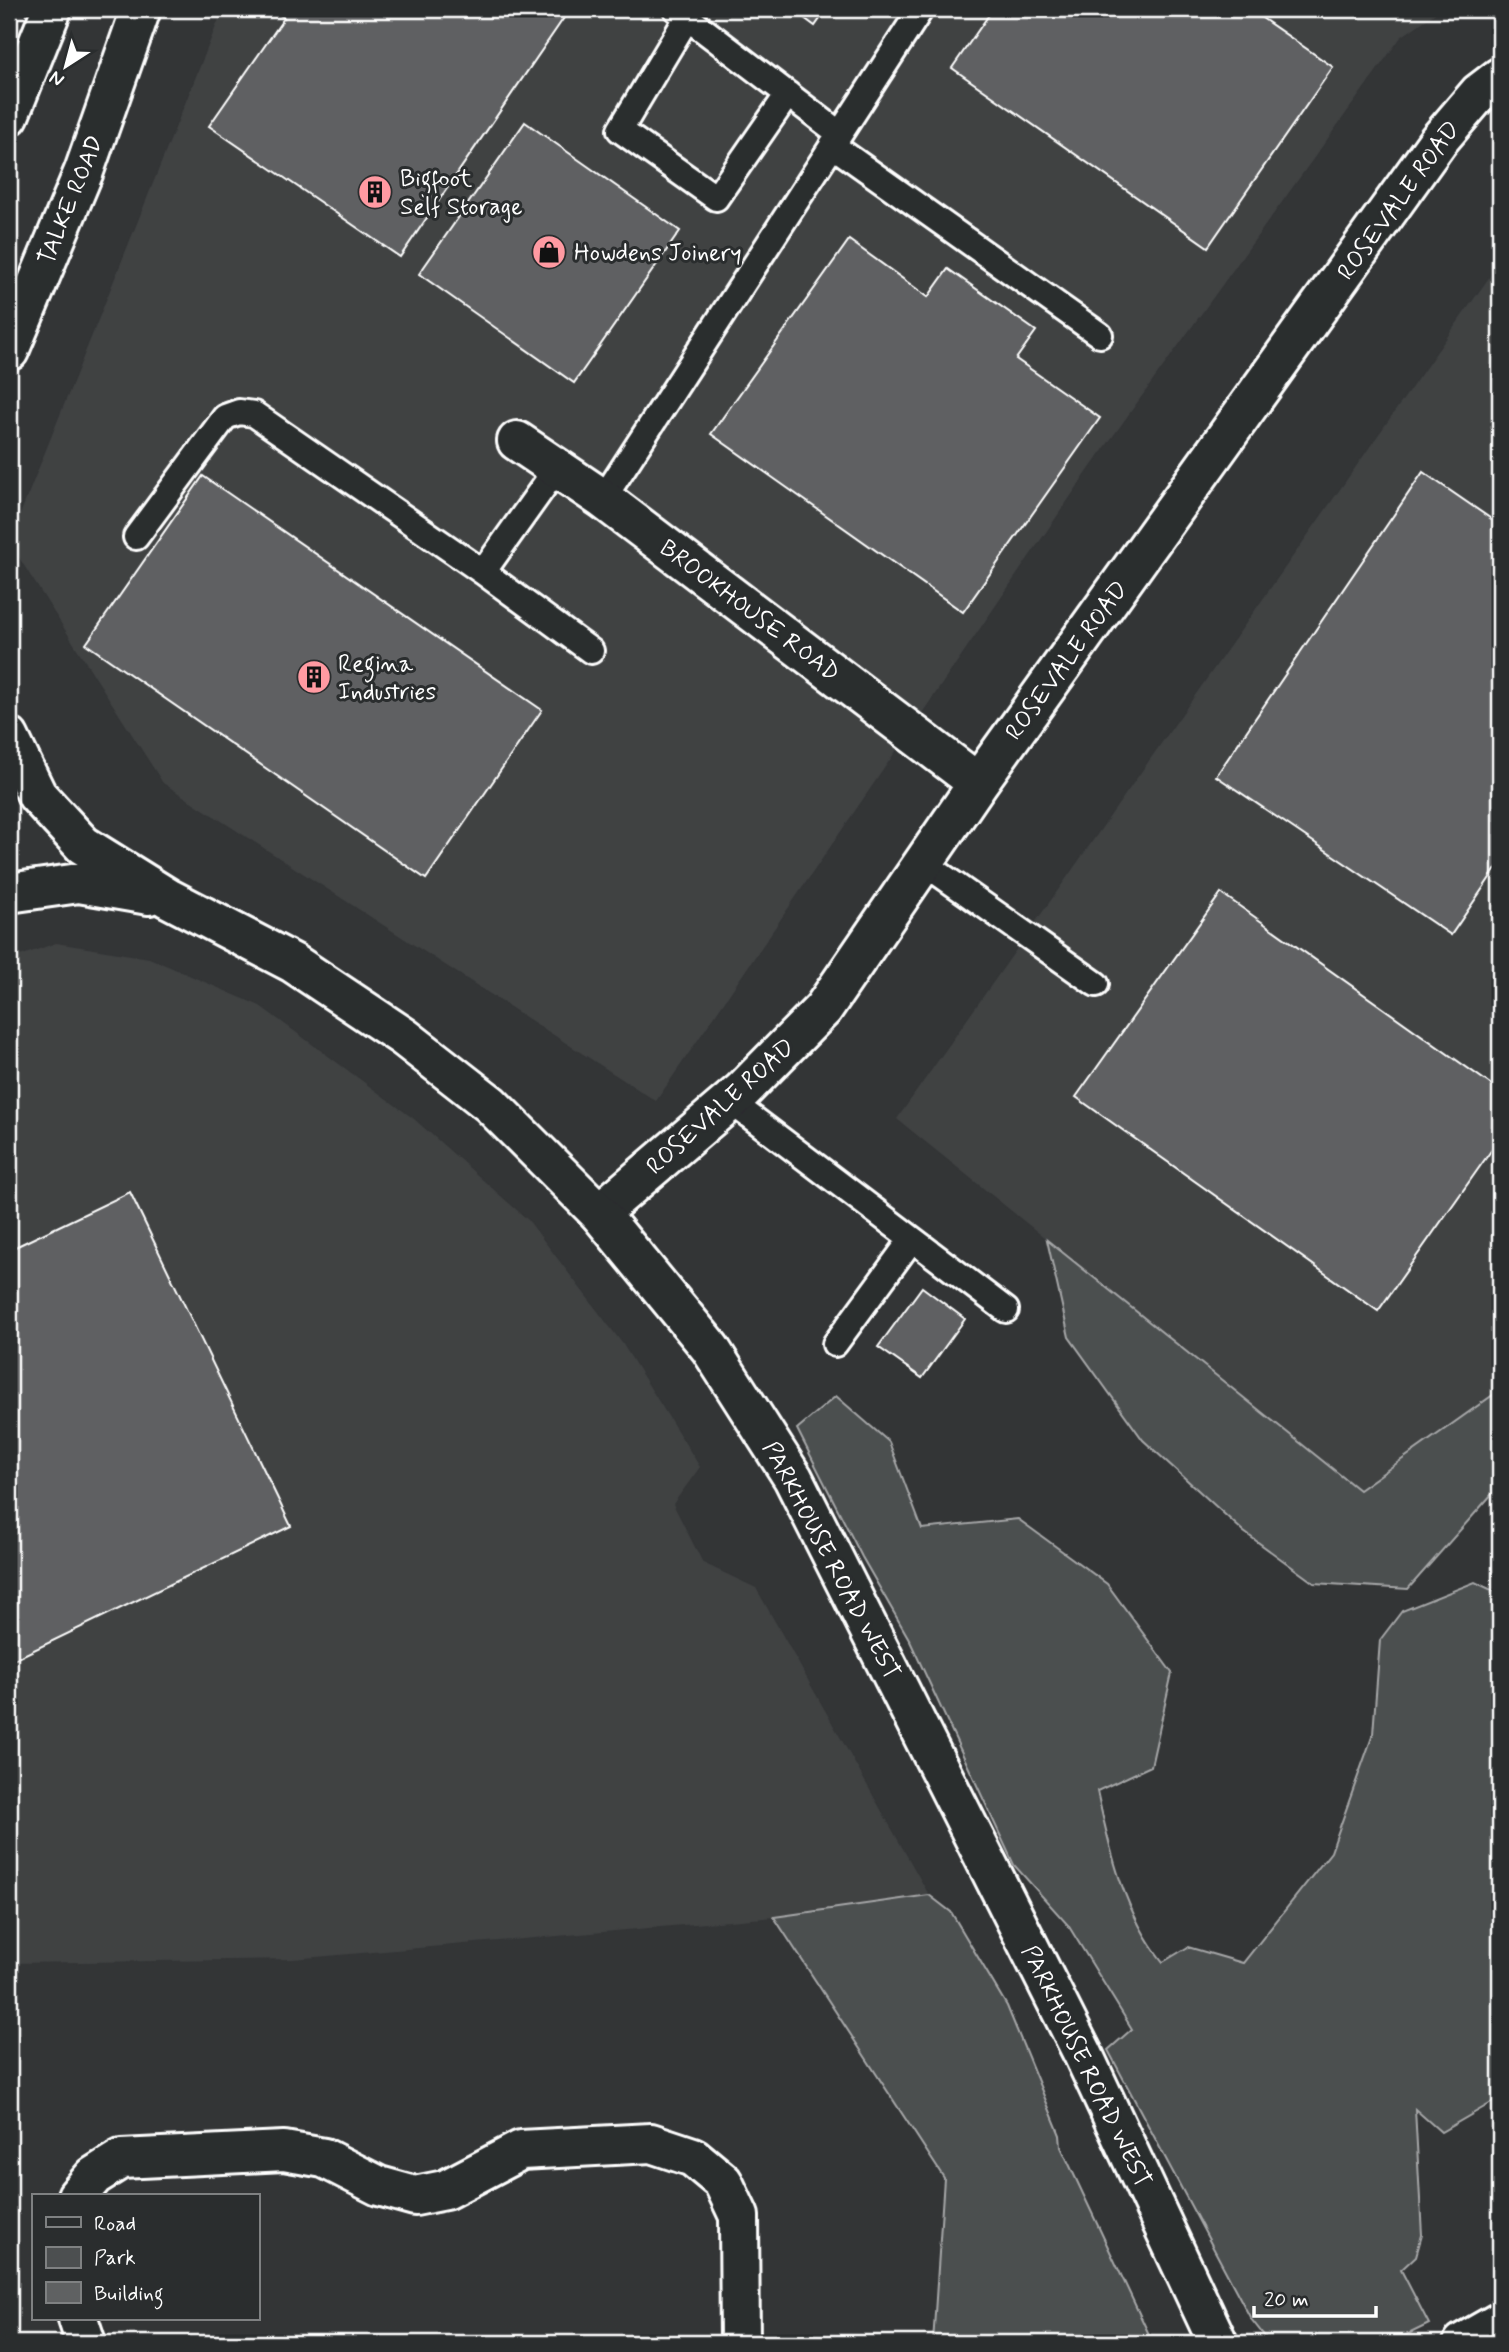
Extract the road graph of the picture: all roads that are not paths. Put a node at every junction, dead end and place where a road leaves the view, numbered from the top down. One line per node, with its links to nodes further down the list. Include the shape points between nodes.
1 (52, 9): 7 (main road)
2 (141, 9): 10 (main road, TALKE ROAD, via 84,171)
3 (921, 9): 8 (lane)
4 (681, 13): 6 (lane); 6 (lane, via 621,130 716,198)
5 (1500, 77): 18 (main road, ROSEVALE ROAD, via 1479,93 1438,141)
6 (788, 94): 8 (lane)
7 (9, 116)
8 (836, 139): 9 (lane); 13 (lane)
9 (1100, 335)
10 (9, 351)
11 (517, 441): 12 (main road, BROOKHOUSE ROAD)
12 (557, 468): 13 (main road, BROOKHOUSE ROAD); 15 (lane)
13 (603, 499): 18 (main road, BROOKHOUSE ROAD)
14 (136, 537): 15 (lane, via 225,417 239,412 254,414)
15 (483, 572): 16 (lane)
16 (591, 651)
17 (9, 737): 21 (main road, PARKHOUSE ROAD WEST, via 37,795 83,845)
18 (978, 783): 19 (main road, ROSEVALE ROAD)
19 (924, 863): 22 (lane); 23 (main road, ROSEVALE ROAD, via 823,1009)
20 (9, 892): 21 (main road, PARKHOUSE ROAD WEST, via 79,883)
21 (168, 898): 24 (main road, PARKHOUSE ROAD WEST, via 293,963 404,1037 490,1104)
22 (1096, 984)
23 (730, 1101): 24 (main road, ROSEVALE ROAD); 25 (lane)
24 (599, 1213): 33 (main road, PARKHOUSE ROAD WEST, via 710,1348 793,1478 1065,2018)
25 (912, 1239): 26 (lane); 27 (lane)
26 (1006, 1310)
27 (835, 1344)
28 (78, 2194): 32 (main road, via 94,2176 121,2159 284,2151 324,2158 379,2186 415,2196 445,2190 521,2150 652,2143 693,2157 723,2182 739,2216)
29 (78, 2320): 31 (main road)
30 (1500, 2322): 34 (main road)
31 (86, 2343)
32 (740, 2343)
33 (1218, 2343)
34 (1463, 2343)

